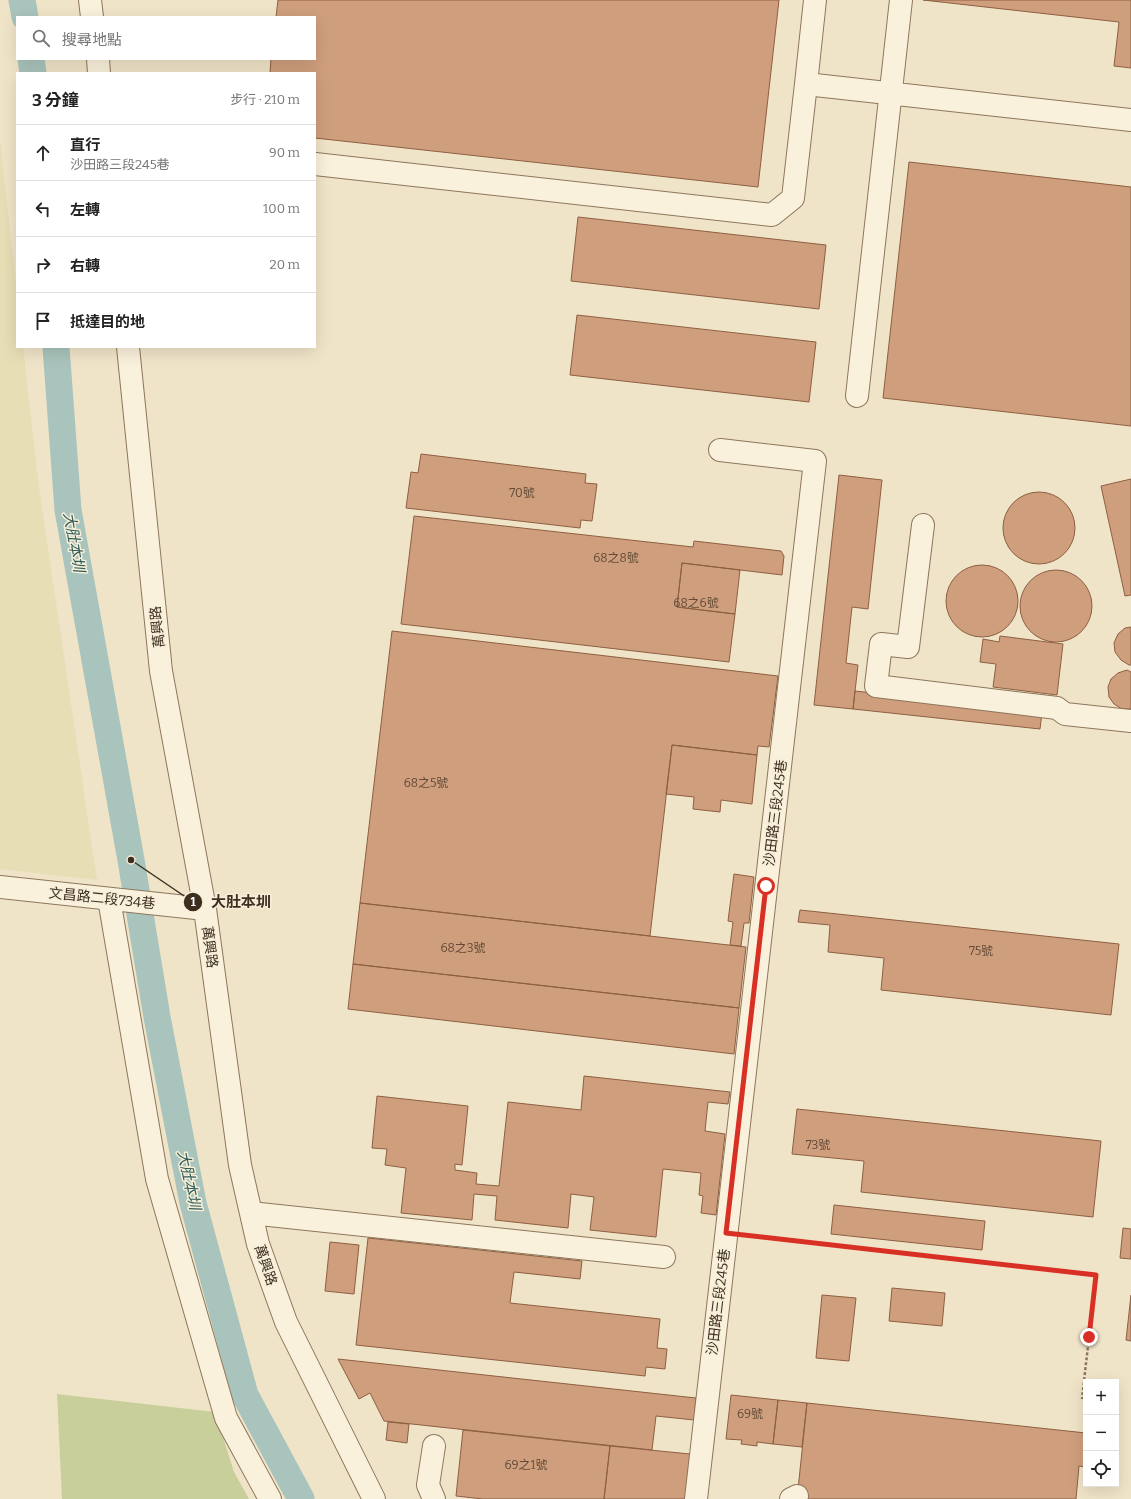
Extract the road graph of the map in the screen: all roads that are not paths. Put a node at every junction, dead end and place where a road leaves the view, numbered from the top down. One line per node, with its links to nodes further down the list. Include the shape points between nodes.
1 (90, 0): 4 (street)
2 (816, 0): 7 (street)
3 (901, 0): 8 (street)
4 (92, 16)
5 (98, 60): 6 (street)
6 (99, 72)
7 (806, 84): 8 (street); 10 (street, via 793,198 772,215)
8 (890, 94): 9 (street); 12 (street)
9 (1131, 120)
10 (316, 164)
11 (128, 348): 18 (street, 萬興路, via 161,671)
12 (857, 396)
13 (720, 450): 25 (street, 沙田路三段245巷, via 815,461)
14 (923, 525): 15 (street, via 908,647 881,644 876,686 1057,708 1065,714)
15 (1131, 721)
16 (0, 887): 17 (street, 文昌路二段734巷)
17 (109, 899): 18 (street, 文昌路二段734巷); 22 (street, via 157,1179 226,1418)
18 (204, 909): 19 (street, 萬興路, via 240,1165)
19 (251, 1212): 20 (street); 23 (street, 萬興路, via 258,1244 286,1322)
20 (664, 1257)
21 (434, 1446): 24 (street, via 428,1485)
22 (270, 1499)
23 (374, 1499)
24 (434, 1499)
25 (696, 1499)

